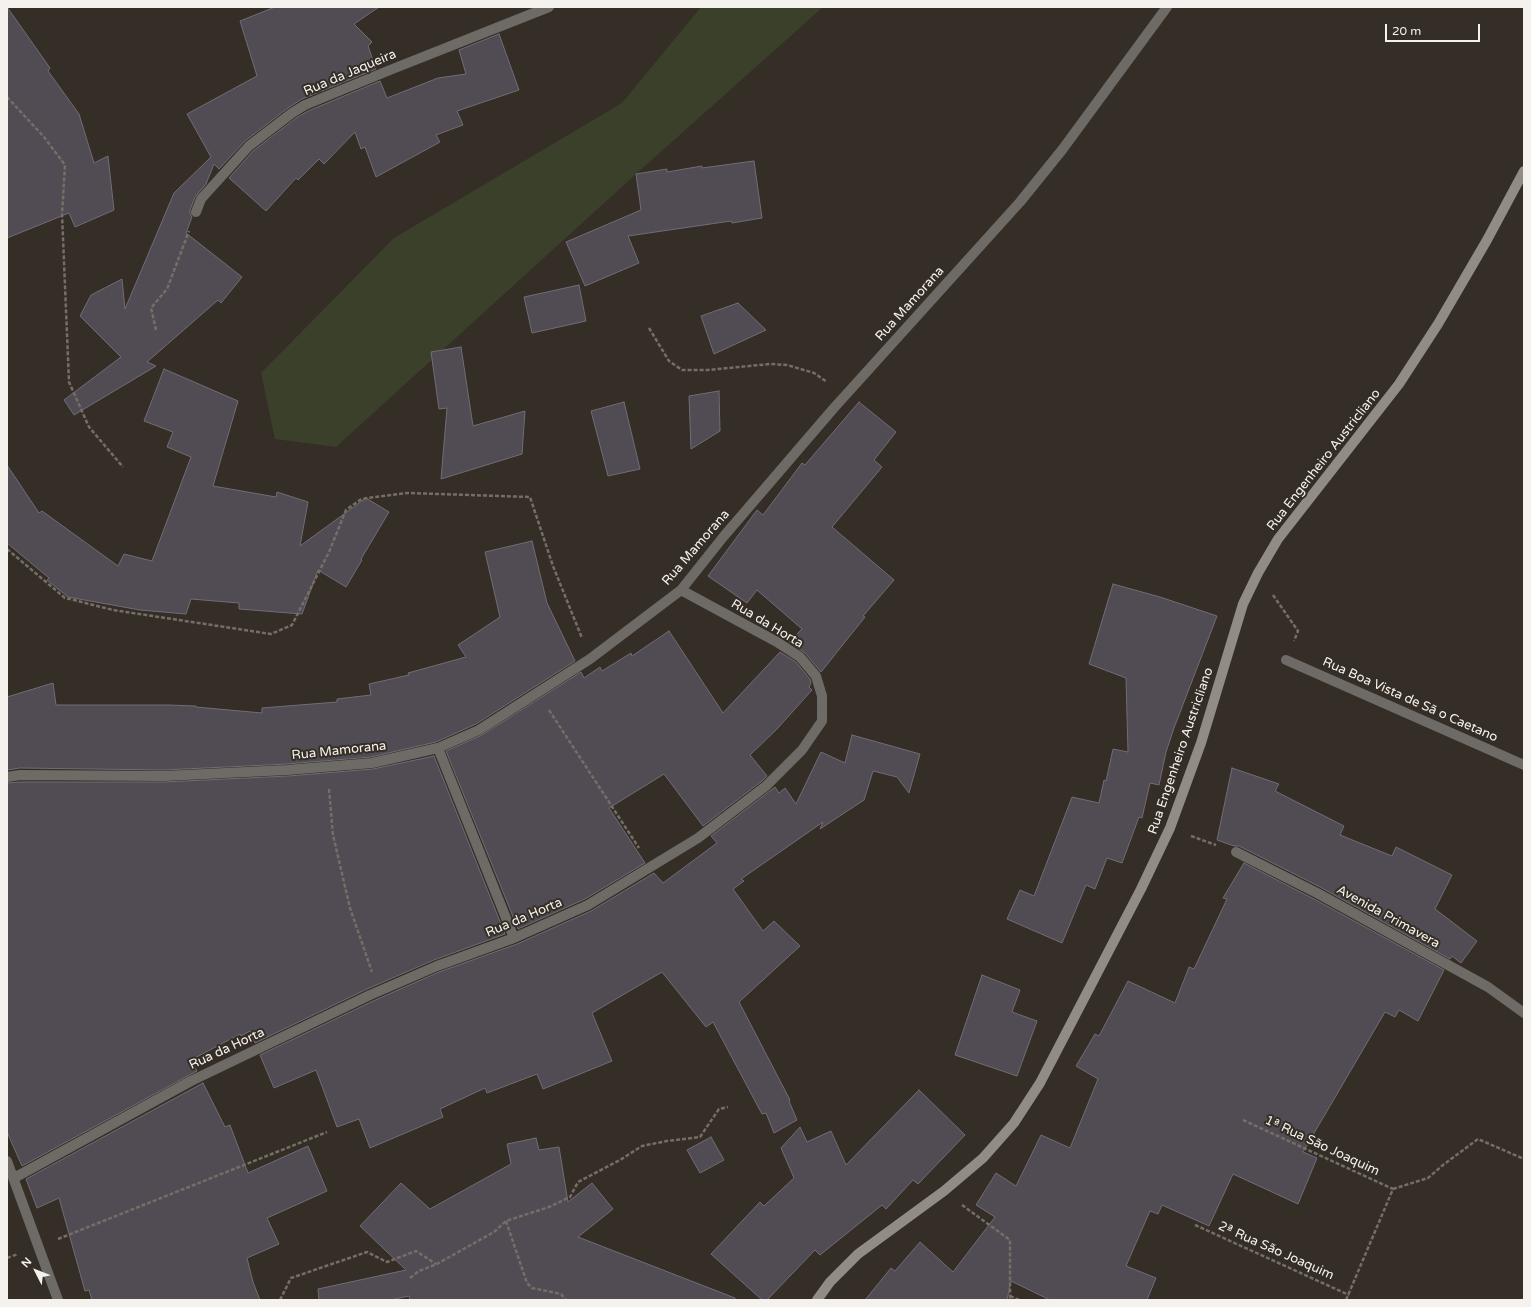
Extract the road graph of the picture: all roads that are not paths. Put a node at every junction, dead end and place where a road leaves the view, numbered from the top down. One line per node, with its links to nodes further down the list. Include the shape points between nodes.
1 (549, 7): 4 (street, Rua da Jaqueira, via 305,105 249,146 201,199)
2 (1167, 7): 5 (street, Rua Mamorana, via 1062,150 1020,202 846,394)
3 (1524, 171): 16 (main road, Rua Engenheiro Austricliano, via 1438,324 1399,384 1278,539 1258,573 1243,604 1201,743 1170,828 1040,1084 1014,1123 983,1158 944,1191 858,1254 830,1282)
4 (196, 212)
5 (681, 590): 7 (street, Rua Mamorana, via 590,659 479,730); 11 (street, Rua da Horta, via 800,657 816,676 822,696 822,721 802,750 766,786 698,838 588,905)
6 (1286, 660): 8 (street, Rua Boa Vista de Sã o Caetano)
7 (438, 748): 9 (street, Rua Mamorana, via 372,763 327,767 164,776); 11 (street)
8 (1524, 765)
9 (7, 777)
10 (1236, 852): 12 (street, Avenida Primavera, via 1317,893 1488,987)
11 (514, 938): 14 (street, Rua da Horta, via 378,991 191,1081)
12 (1524, 1013)
13 (7, 1161): 14 (street)
14 (14, 1178): 15 (street)
15 (58, 1300)
16 (817, 1300)

